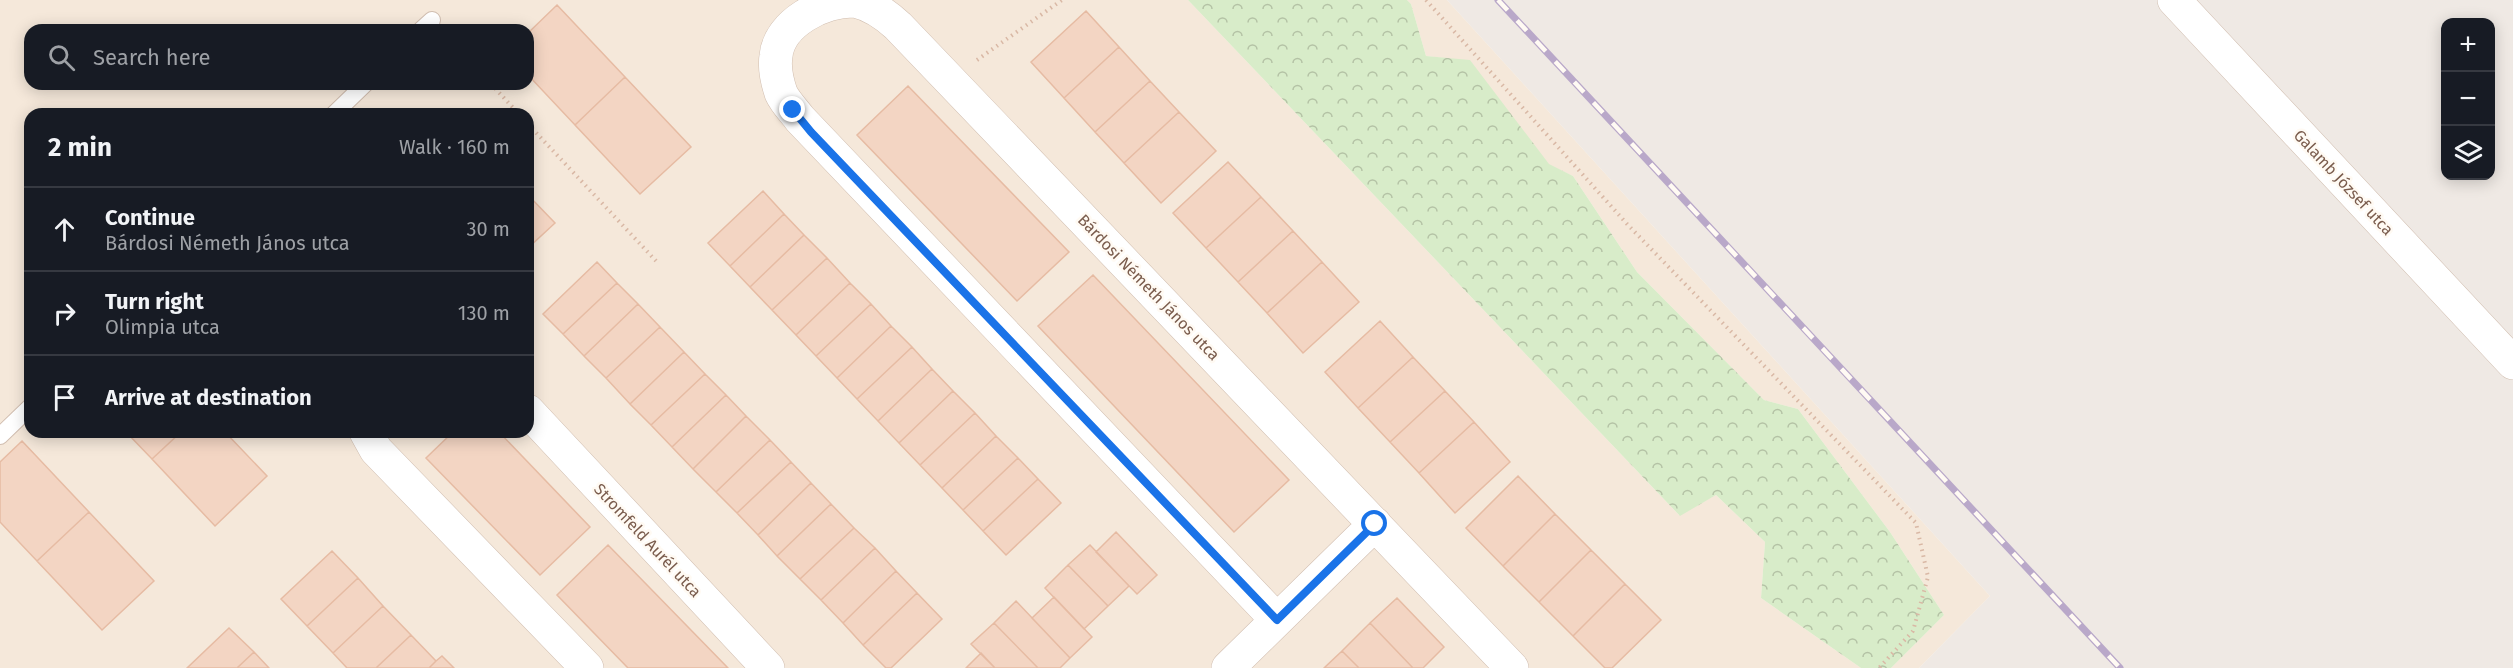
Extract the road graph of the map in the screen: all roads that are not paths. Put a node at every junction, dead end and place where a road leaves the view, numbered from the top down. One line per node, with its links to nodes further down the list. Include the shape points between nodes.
1 (2174, 0): 4 (street, Galamb József utca)
2 (359, 90): 3 (lane)
3 (340, 108)
4 (2513, 363)
5 (24, 413): 7 (lane)
6 (534, 417): 12 (street, Stromfeld Aurél utca)
7 (0, 436)
8 (369, 438): 11 (street, via 376,450)
9 (1375, 524): 10 (street); 10 (street, Bárdosi Németh János utca, via 898,26 871,6 852,1 832,2 795,22 782,36 776,55 782,95 793,110); 14 (street, Bárdosi Németh János utca)
10 (1277, 620): 13 (street)
11 (586, 668)
12 (768, 668)
13 (1228, 668)
14 (1512, 668)

